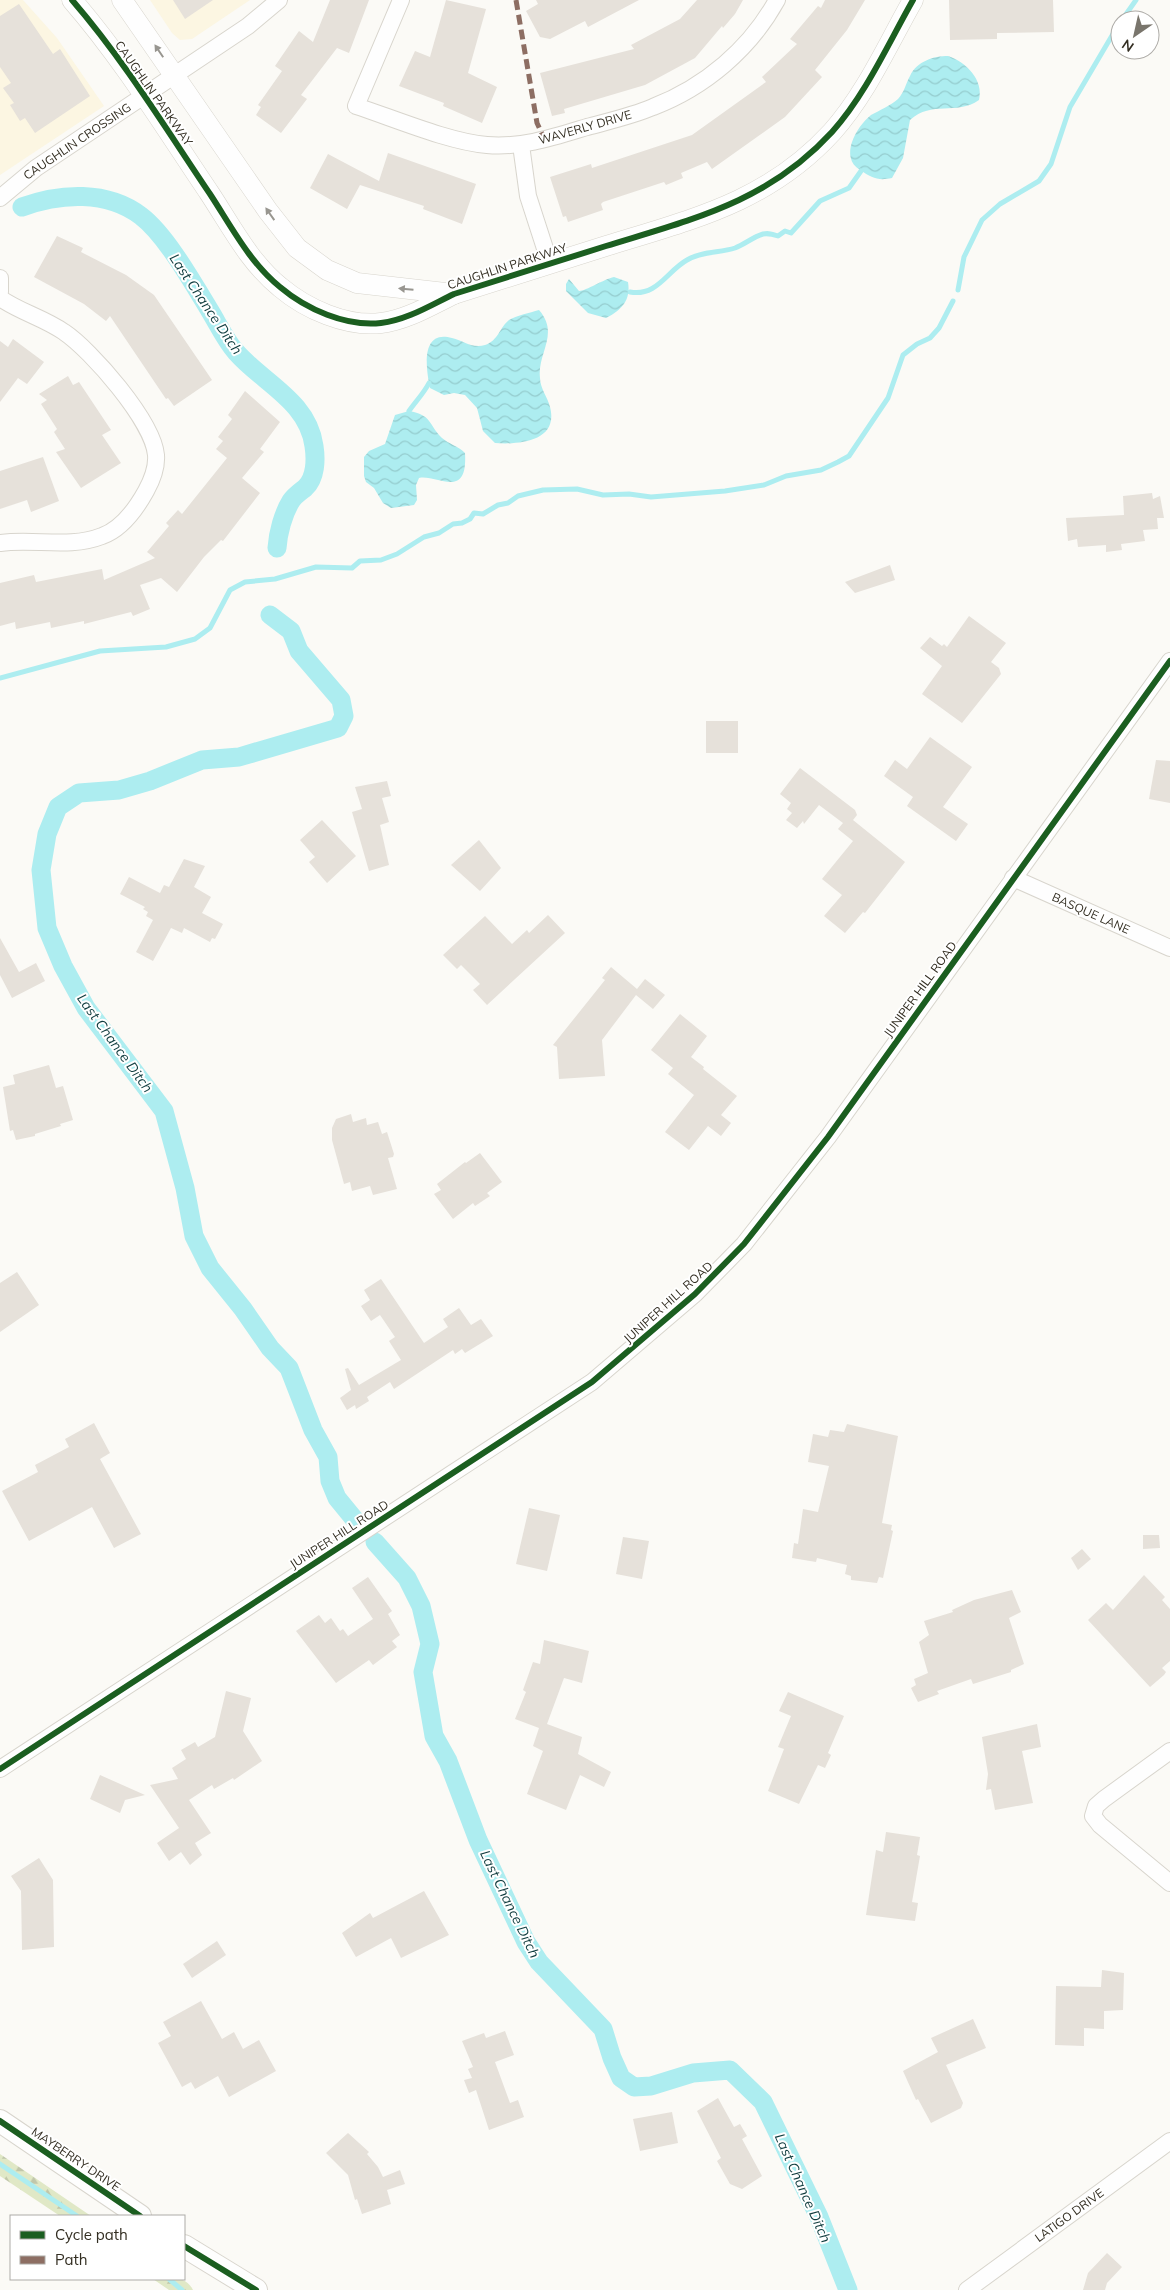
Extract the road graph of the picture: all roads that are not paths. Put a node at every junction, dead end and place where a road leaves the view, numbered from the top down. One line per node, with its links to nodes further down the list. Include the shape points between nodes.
1 (72, 0): 8 (street, CAUGHLIN PARKWAY)
2 (122, 0): 7 (street, CAUGHLIN PARKWAY, one-way to 2)
3 (279, 0): 7 (street, CAUGHLIN CROSSING, via 248,26)
4 (401, 0): 9 (street, WAVERLY DRIVE, via 356,106 462,141)
5 (777, 0): 9 (street, WAVERLY DRIVE, via 754,34 732,58 680,96 652,108)
6 (913, 0): 11 (street, CAUGHLIN PARKWAY, via 846,115 786,175 712,213)
7 (175, 75): 8 (street, CAUGHLIN CROSSING); 14 (street, CAUGHLIN PARKWAY, one-way to 7, via 357,283 310,260 278,225)
8 (144, 96): 10 (street, CAUGHLIN CROSSING, via 36,168); 14 (street, CAUGHLIN PARKWAY, via 252,257 296,299 337,318 380,323 416,313)
9 (522, 145): 11 (street, via 528,196)
10 (0, 198)
11 (550, 264): 14 (street, CAUGHLIN PARKWAY)
12 (0, 278): 13 (street)
13 (0, 292)
14 (454, 294)
15 (0, 298): 16 (street, via 49,322 91,354 114,380 143,423 156,455 154,472 142,499 124,522 103,536 78,542)
16 (0, 544)
17 (1170, 661): 18 (street, JUNIPER HILL ROAD)
18 (1013, 878): 19 (street, BASQUE LANE); 21 (street, JUNIPER HILL ROAD, via 777,1204 718,1272 661,1325 592,1382)
19 (1170, 948)
20 (1170, 1751): 22 (street, via 1104,1799 1096,1806 1093,1816)
21 (0, 1769)
22 (1170, 1883)
23 (0, 2121): 25 (main road, MAYBERRY DRIVE)
24 (1170, 2141): 28 (street, LATIGO DRIVE)
25 (139, 2215)
26 (185, 2247): 27 (main road)
27 (256, 2290)
28 (967, 2290)

